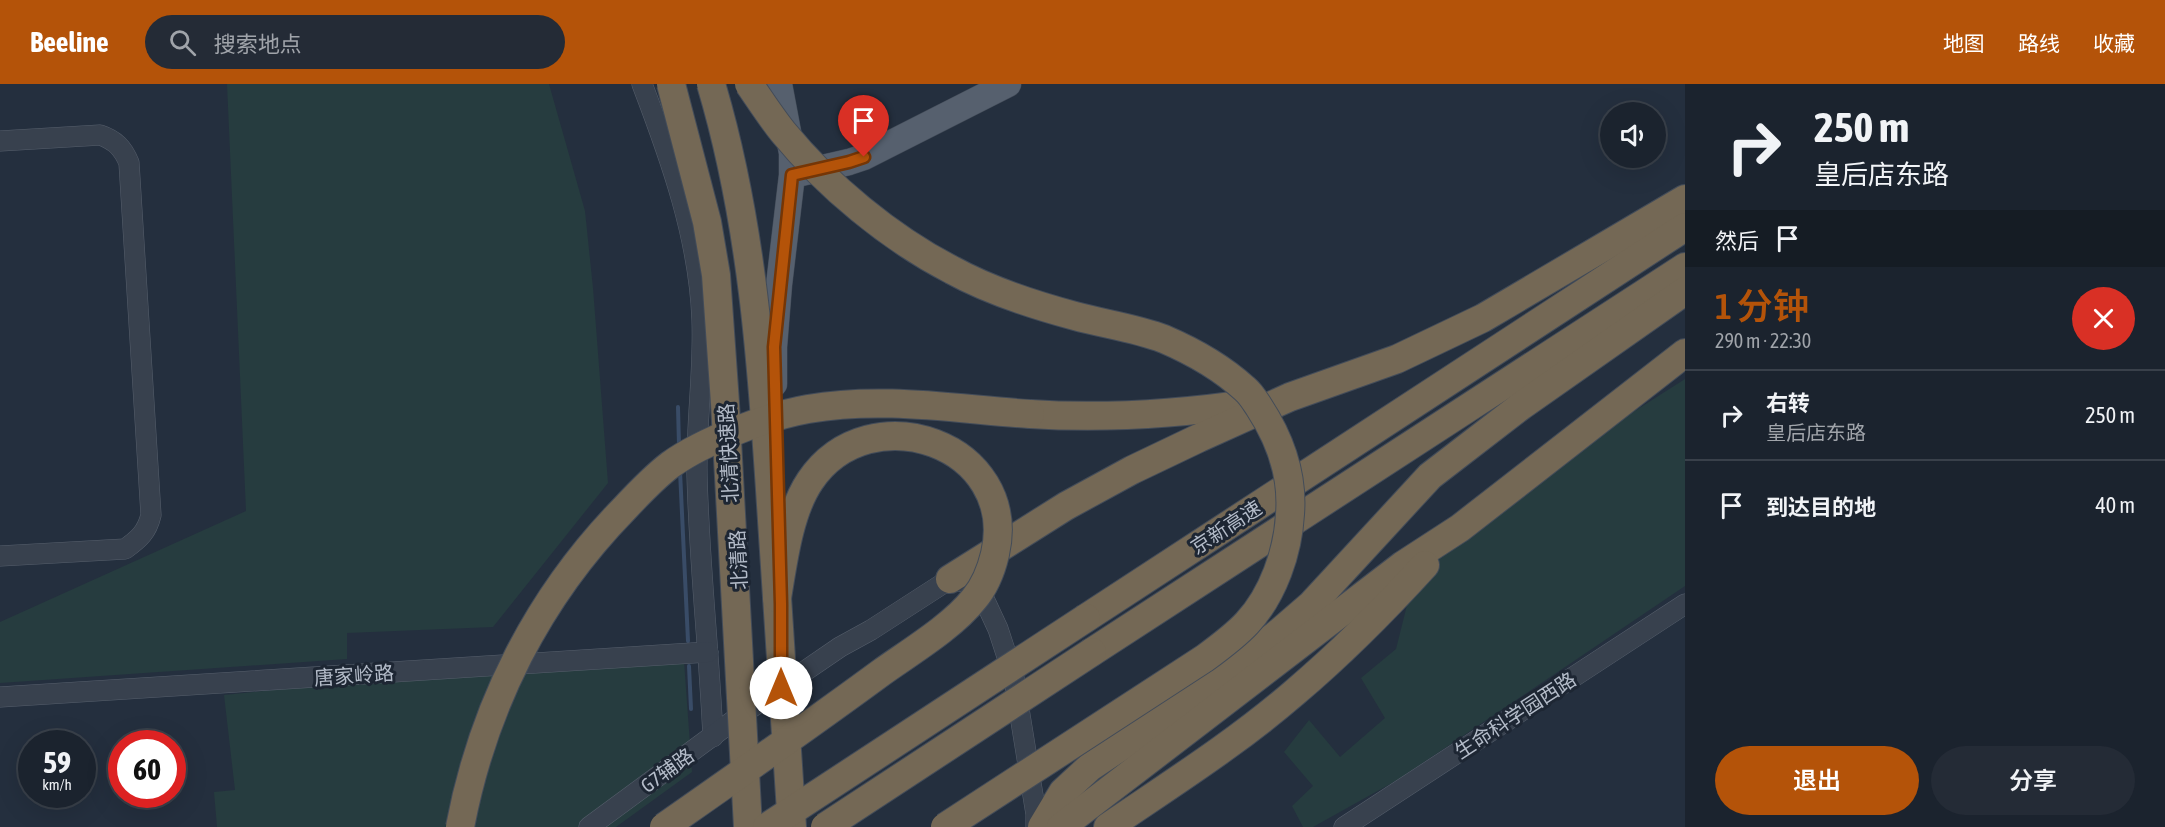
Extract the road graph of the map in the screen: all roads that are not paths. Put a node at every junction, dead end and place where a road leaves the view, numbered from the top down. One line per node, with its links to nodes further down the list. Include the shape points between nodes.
1 (642, 84): 21 (street, 北清路, via 680,192 697,256 702,321 697,476)
2 (671, 84): 24 (main road, 北清路, via 694,154 720,287); 29 (highway, 北清快速路, bridge, via 707,222 716,274)
3 (711, 84): 19 (highway, 北清快速路, bridge, via 742,214 755,309)
4 (749, 84): 33 (highway, bridge, via 784,133 835,187 914,248 991,288 1075,316 1161,338 1228,376 1247,390 1267,419 1287,470 1290,530 1272,586 1249,621 1205,658)
5 (779, 84): 9 (main road, 北清路)
6 (975, 84): 9 (main road, via 848,149 821,153)
7 (1008, 84): 9 (main road, via 864,157 849,162)
8 (0, 141): 17 (street, via 100,135 124,151 129,163 151,516 147,529 125,549)
9 (792, 164): 22 (main road, 北清路, via 774,347)
10 (1685, 199): 15 (highway, via 1483,318 1397,359)
11 (1685, 227): 30 (highway, 京新高速, bridge)
12 (1685, 267): 32 (highway, 京新高速, bridge)
13 (1685, 291): 35 (highway, via 1521,406 1430,476 1311,605 1276,635 1090,767 1063,792)
14 (1685, 353): 16 (highway)
15 (1290, 397): 18 (highway, via 1132,470 1066,506); 26 (highway, bridge, via 1180,413 1079,417 870,402 773,416 712,442 670,465 605,528 573,567 522,645 500,694 476,761)
16 (1460, 528): 36 (highway, via 1403,565); 37 (highway, via 1390,603 1295,692 1209,758)
17 (0, 556)
18 (950, 579): 22 (street, G7辅路, via 840,646); 34 (street, via 969,583 985,601 1008,659 1016,689)
19 (777, 598): 28 (highway, bridge, via 788,542 809,483 822,466 847,447 886,436 928,440 963,458 992,496 998,542 992,568 974,600 861,688); 31 (highway, 北清快速路, bridge)
20 (1685, 604): 38 (street, 生命科学园西路)
21 (708, 652): 23 (street, 唐家岭路); 25 (street, 北清路)
22 (781, 688): 24 (street, G7辅路); 31 (main road, 北清路)
23 (0, 697)
24 (745, 712): 25 (street, G7辅路); 29 (main road, 北清路)
25 (713, 737): 27 (street, G7辅路)
26 (460, 827)
27 (589, 827)
28 (664, 827)
29 (750, 827)
30 (767, 827)
31 (790, 827)
32 (825, 827)
33 (945, 827)
34 (1035, 827)
35 (1042, 827)
36 (1061, 827)
37 (1108, 827)
38 (1344, 827)

